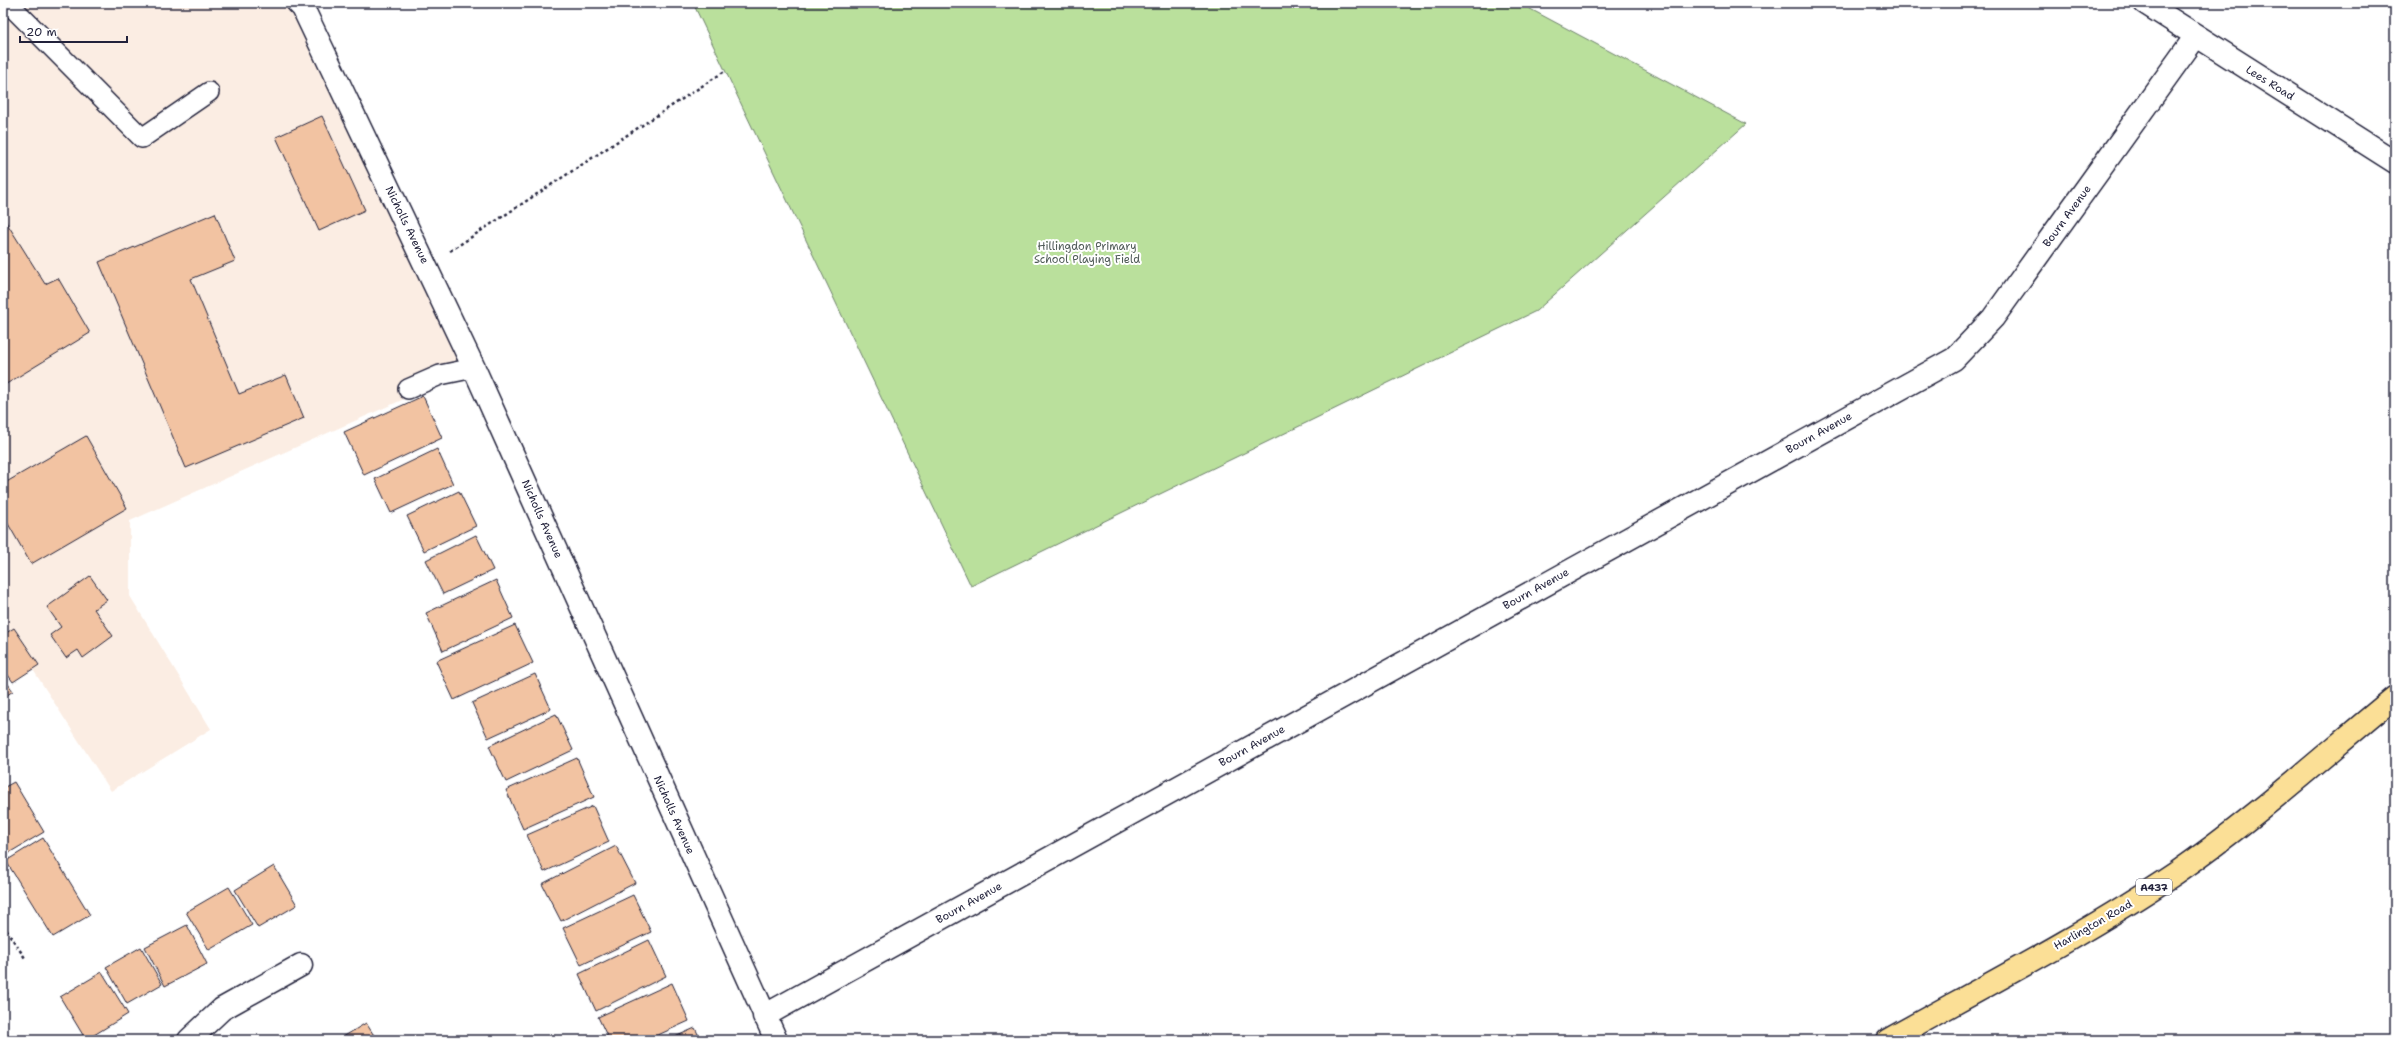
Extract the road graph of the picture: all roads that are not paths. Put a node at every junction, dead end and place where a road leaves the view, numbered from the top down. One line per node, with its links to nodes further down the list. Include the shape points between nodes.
1 (8, 3): 5 (lane, via 142,138)
2 (298, 3): 7 (street, Nicholls Avenue, via 303,8)
3 (2144, 3): 4 (street, Lees Road)
4 (2196, 36): 6 (street, Lees Road); 11 (street, Bourn Avenue, via 1993,318 1954,358)
5 (209, 92)
6 (2395, 162)
7 (474, 368): 8 (lane, via 440,375); 11 (street, Nicholls Avenue)
8 (408, 389)
9 (2395, 697): 14 (main road, Harlington Road / A437, via 2218,843 2178,872 2091,927)
10 (301, 964): 12 (street, via 222,1009)
11 (764, 1016): 13 (street, Nicholls Avenue)
12 (189, 1040)
13 (776, 1040)
14 (1888, 1040)

